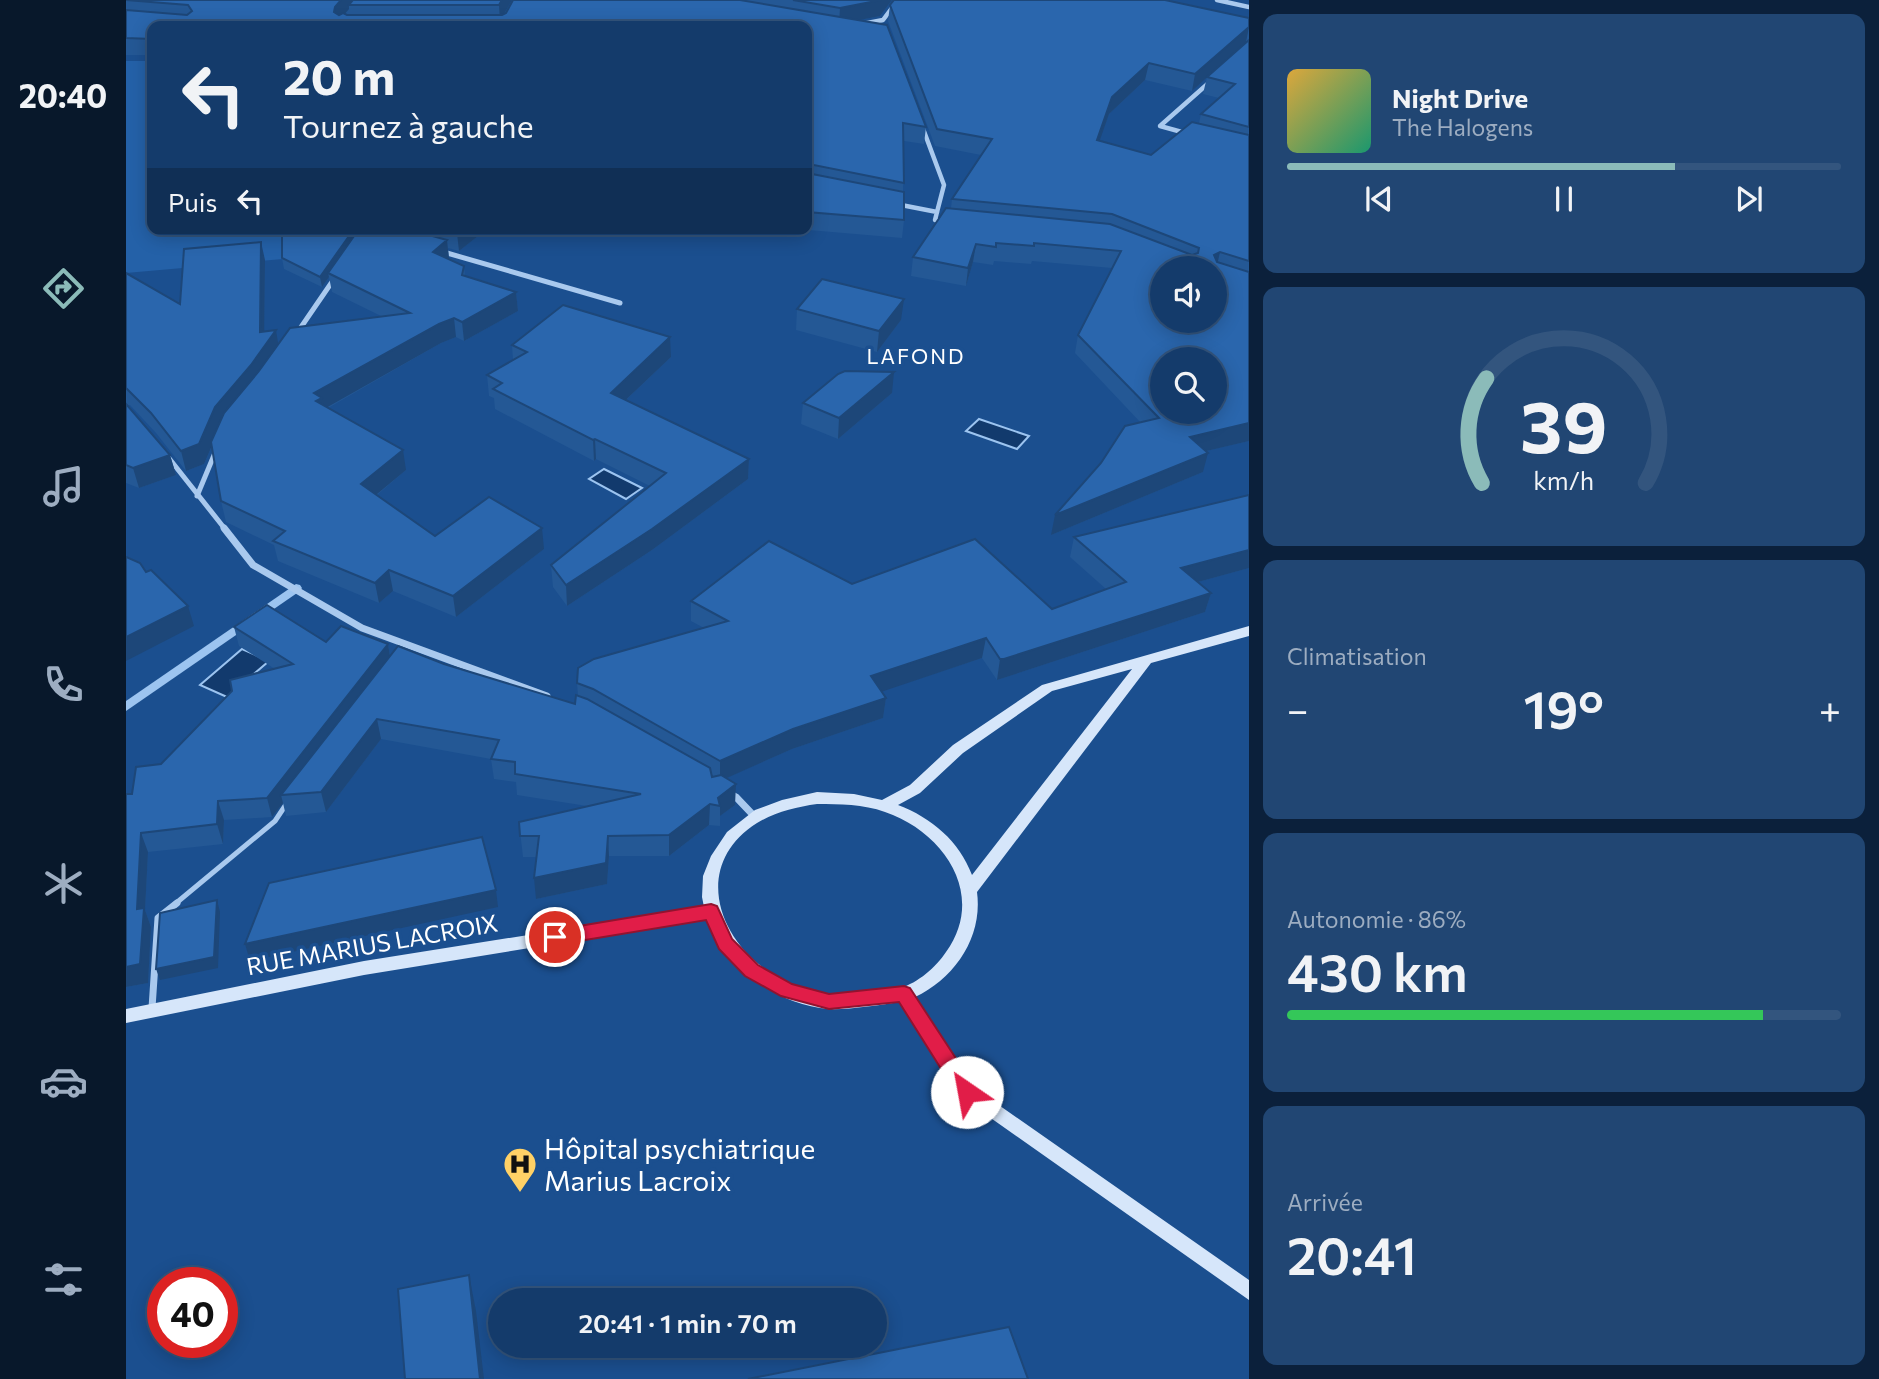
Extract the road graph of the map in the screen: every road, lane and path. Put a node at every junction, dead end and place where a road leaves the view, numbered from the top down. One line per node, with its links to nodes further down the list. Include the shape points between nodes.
1 (898, 0): 4 (street)
2 (1217, 0): 3 (street)
3 (1249, 7)
4 (883, 20): 5 (street); 6 (street)
5 (850, 27)
6 (886, 29)
7 (1219, 73): 9 (street, via 1160,126)
8 (919, 117): 11 (street, via 944,185)
9 (1198, 137)
10 (885, 202): 11 (street)
11 (937, 212): 12 (street, via 935,220)
12 (948, 221)
13 (434, 250): 15 (street)
14 (337, 276): 16 (street)
15 (620, 303)
16 (290, 343)
17 (220, 441): 19 (street)
18 (160, 446): 19 (street)
19 (197, 496): 21 (street, via 253,565 362,628)
20 (1249, 631): 23 (main road)
21 (411, 646): 22 (lane); 24 (street)
22 (405, 654)
23 (1144, 663): 27 (main road, via 1047,688 958,749 915,789); 29 (main road)
24 (553, 699)
25 (724, 790): 28 (street)
26 (294, 794): 32 (lane, via 275,821 158,918)
27 (885, 805): 28 (main road, via 817,797); 29 (main road, via 941,838 960,862)
28 (755, 817): 30 (main road, via 732,835 717,858 709,884)
29 (970, 889): 31 (main road, via 971,920 960,950 936,975)
30 (711, 912): 31 (main road, via 725,943 751,971 788,990 829,1002); 32 (main road, RUE MARIUS LACROIX, via 364,968)
31 (904, 993): 34 (main road, via 967,1092)
32 (152, 1011): 33 (main road, RUE MARIUS LACROIX)
33 (126, 1016)
34 (1249, 1291)

